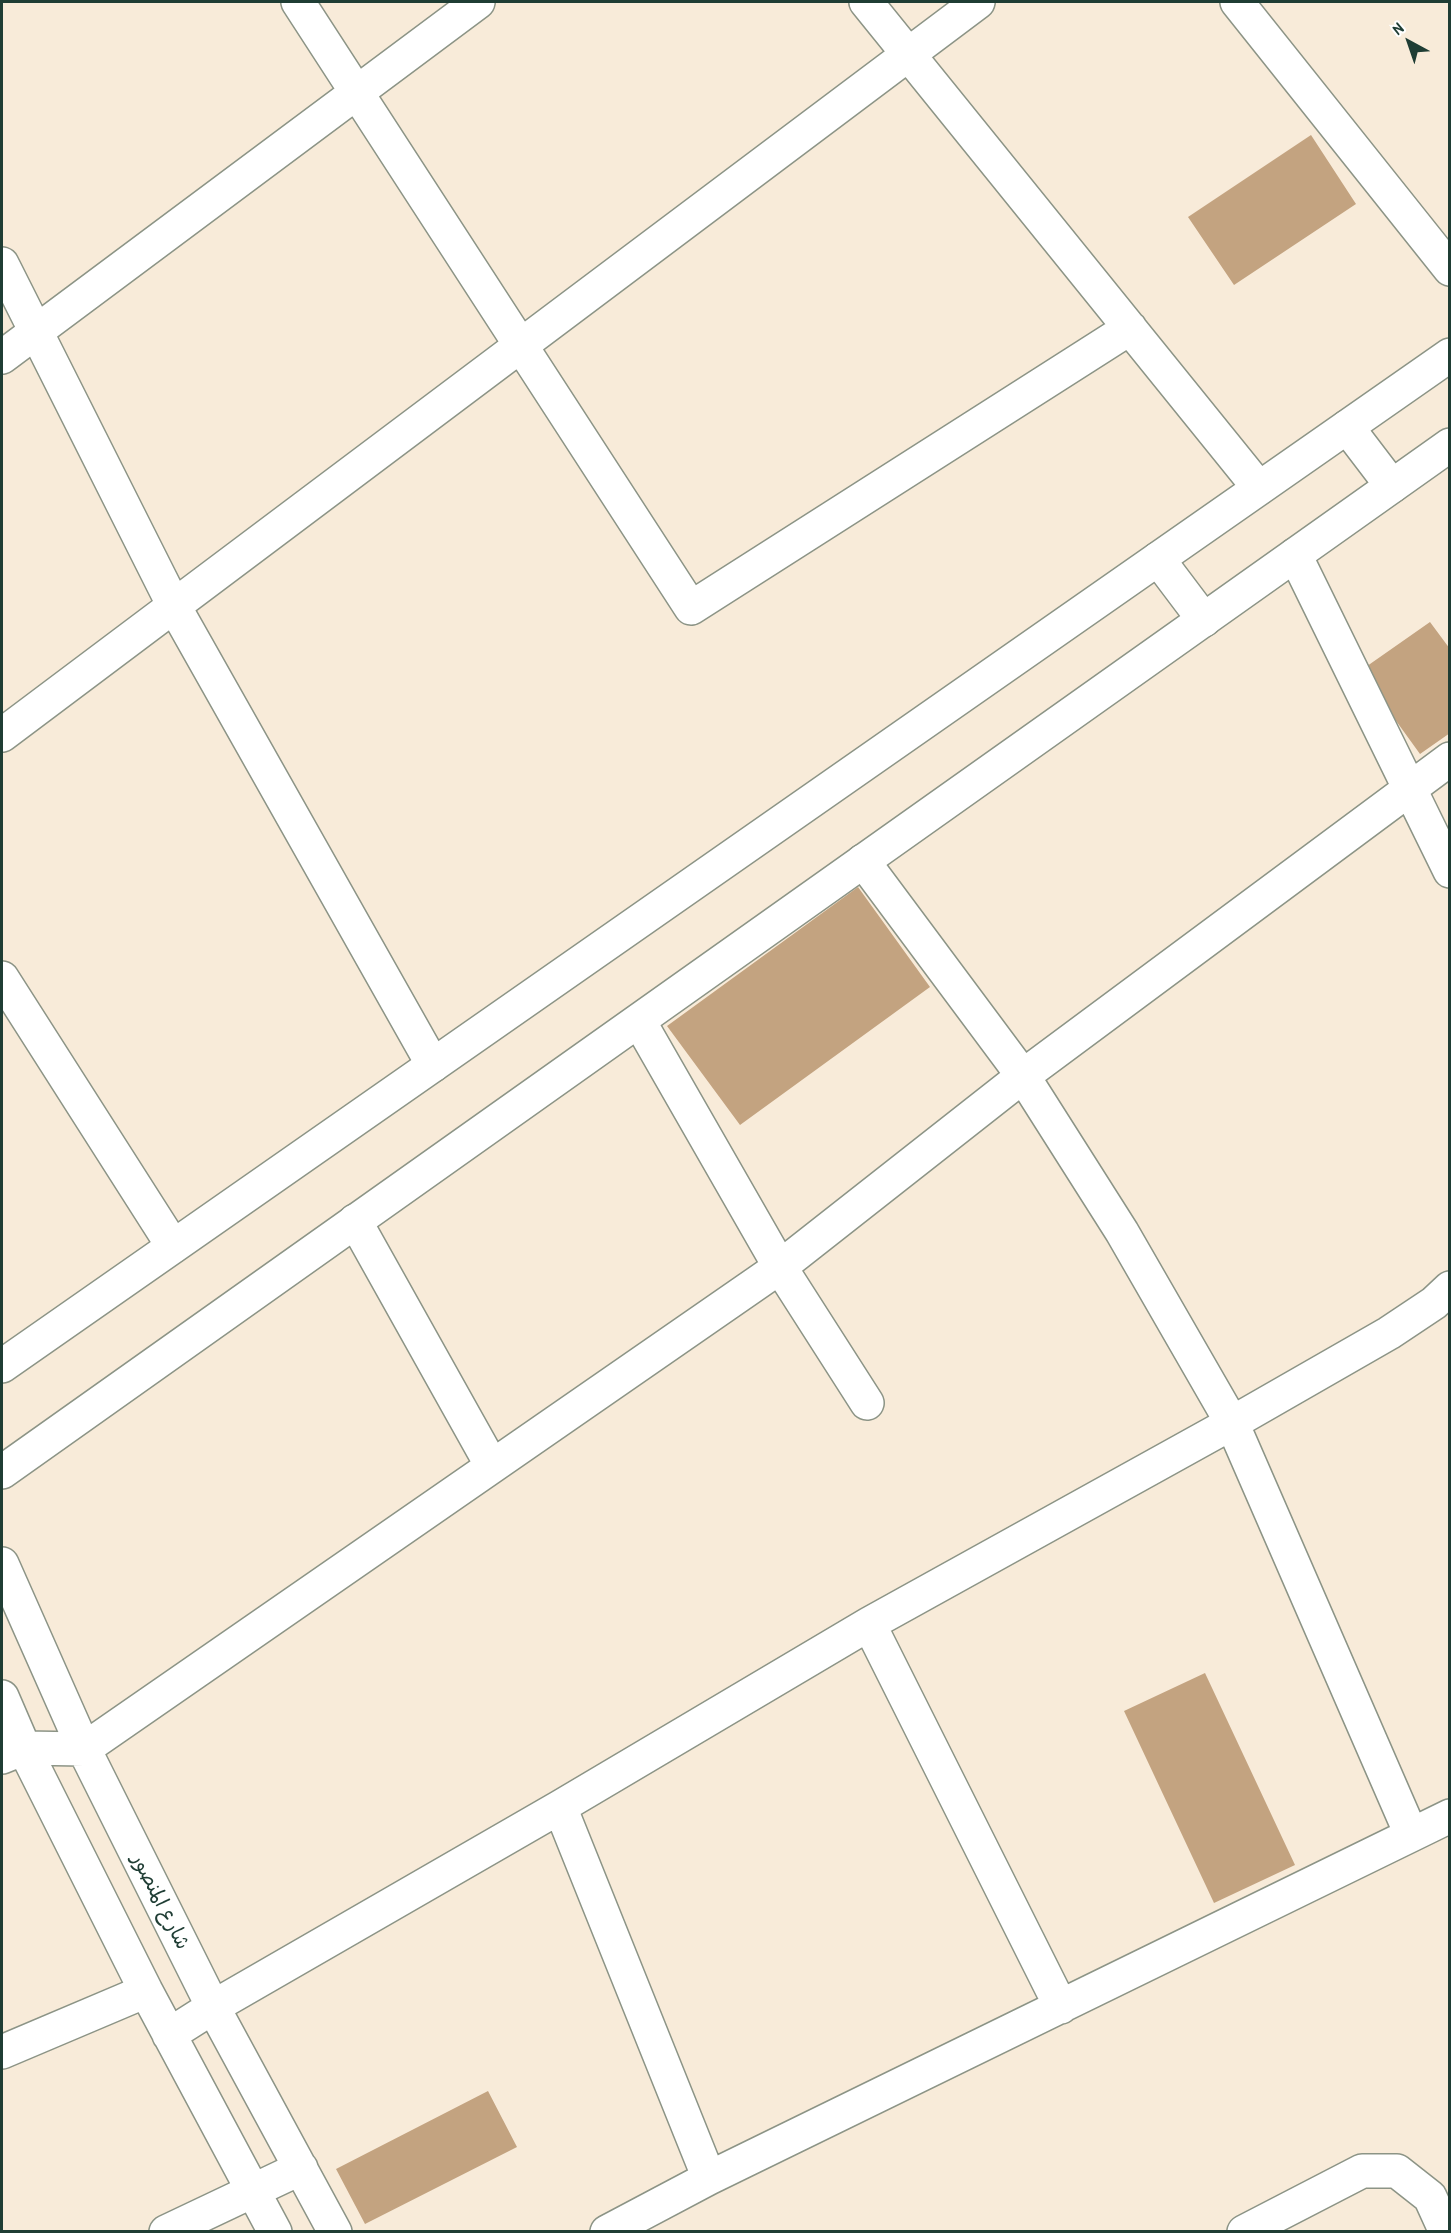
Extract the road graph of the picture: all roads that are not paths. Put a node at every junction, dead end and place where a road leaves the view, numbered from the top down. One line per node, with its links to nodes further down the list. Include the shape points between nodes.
1 (298, 2): 7 (street)
2 (478, 2): 7 (street)
3 (866, 2): 6 (street)
4 (978, 2): 6 (street)
5 (1237, 2): 9 (street)
6 (909, 53): 10 (street); 12 (street)
7 (356, 92): 11 (street); 12 (street)
8 (2, 264): 11 (street)
9 (1449, 269)
10 (1130, 327): 12 (street, via 691,608); 18 (street)
11 (36, 331): 14 (street); 21 (street)
12 (520, 345): 21 (street)
13 (1449, 355): 15 (street)
14 (2, 357)
15 (1347, 427): 17 (street); 18 (street)
16 (1449, 445): 17 (street)
17 (1392, 486): 19 (street)
18 (1259, 488): 20 (street)
19 (1295, 555): 22 (street); 25 (street)
20 (1158, 559): 22 (street); 30 (street)
21 (174, 606): 23 (street); 30 (street)
22 (1204, 620): 26 (street)
23 (2, 735)
24 (1449, 759): 25 (street)
25 (1410, 789): 27 (street); 31 (street)
26 (863, 861): 29 (street); 31 (street)
27 (1449, 871)
28 (2, 978): 33 (street)
29 (639, 1021): 32 (street); 34 (street)
30 (433, 1065): 33 (street)
31 (1023, 1076): 34 (street); 38 (street, via 1122,1232)
32 (355, 1221): 39 (street); 40 (street)
33 (173, 1246): 36 (street)
34 (780, 1267): 37 (street); 39 (street)
35 (1449, 1288): 38 (street, via 1389,1334)
36 (2, 1366)
37 (867, 1403)
38 (1232, 1423): 42 (street); 48 (street)
39 (492, 1466): 44 (street)
40 (2, 1472)
41 (2, 1564): 44 (street, شارع المنصور)
42 (869, 1624): 46 (street); 51 (street)
43 (2, 1696): 45 (street)
44 (84, 1749): 45 (street); 50 (street, شارع المنصور)
45 (13, 1752): 49 (street)
46 (560, 1807): 50 (street); 55 (street)
47 (1449, 1816): 48 (street)
48 (1411, 1834): 51 (street)
49 (146, 1991): 52 (street); 53 (street)
50 (213, 2007): 52 (street); 54 (street, شارع المنصور)
51 (1061, 2007): 55 (street)
52 (169, 2036): 56 (street)
53 (2, 2052)
54 (300, 2168): 56 (street); 59 (street, شارع المنصور)
55 (709, 2178): 60 (street)
56 (253, 2191): 57 (street); 58 (street)
57 (166, 2232)
58 (275, 2232)
59 (335, 2232)
60 (607, 2232)
61 (1244, 2232): 62 (street, via 1362,2171 1397,2171 1430,2197)
62 (1446, 2232)

